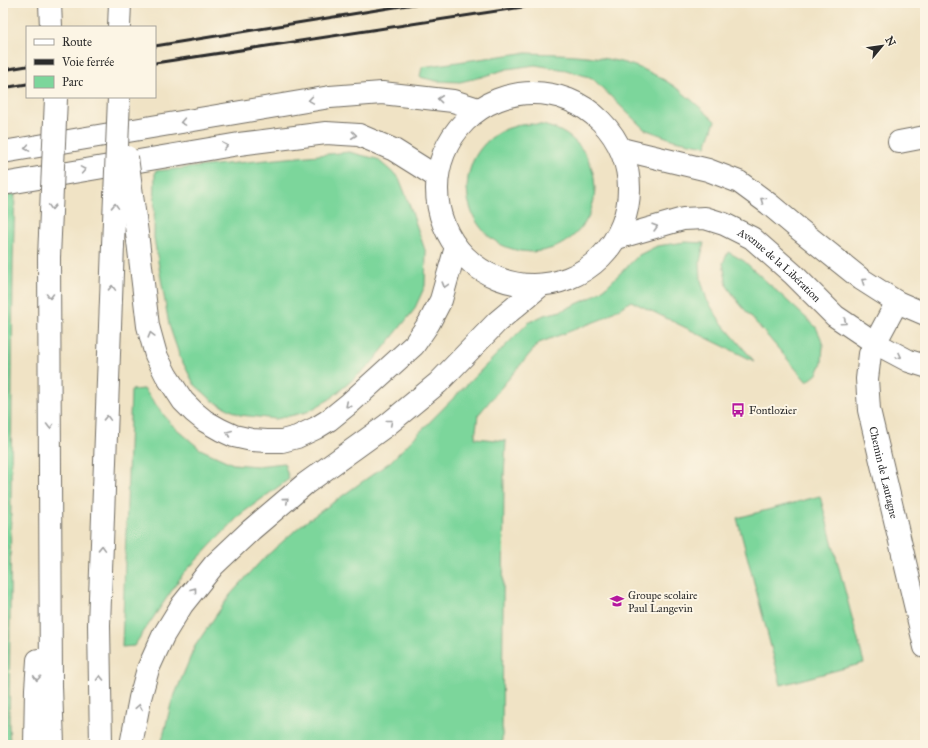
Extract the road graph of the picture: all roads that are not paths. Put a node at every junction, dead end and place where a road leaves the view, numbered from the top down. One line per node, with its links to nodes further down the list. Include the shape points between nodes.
1 (50, 3): 3 (main road)
2 (60, 3): 4 (main road)
3 (51, 26)
4 (59, 26)
5 (56, 98): 21 (main road, one-way to 21, bridge, via 50,257)
6 (119, 98): 15 (main road, one-way to 6, bridge, via 441,300 429,323 414,345 350,403 329,420 297,437 267,441 234,436 205,421 183,402 156,355 148,326); 25 (main road, one-way to 6, bridge, via 99,625)
7 (478, 109): 10 (main road, via 503,97 524,93 559,95 584,107 606,125); 11 (main road, one-way to 11, via 453,101 382,93 338,96); 12 (main road, via 454,133 444,151)
8 (925, 137): 9 (main road)
9 (899, 142)
10 (621, 149): 14 (main road, via 630,178 628,209); 17 (main road, one-way to 10, via 861,279 739,182 708,170)
11 (3, 152)
12 (437, 177): 13 (main road, one-way to 12, via 239,144 326,133 359,135 394,150); 15 (main road, via 438,202 444,226)
13 (3, 184)
14 (617, 238): 16 (main road, via 603,256 585,271 564,281); 19 (main road, Avenue de la Libération, one-way to 19, via 683,219 705,218 724,224 752,238 835,316)
15 (456, 247): 16 (main road, via 473,264 493,277 516,284)
16 (540, 286): 26 (main road, one-way to 16, via 148,669 163,636 182,605 214,565 305,484 387,425 438,383 497,322)
17 (897, 302): 18 (main road); 19 (main road, Chemin de Lautagne)
18 (925, 314)
19 (874, 343): 20 (main road, Avenue de la Libération, one-way to 20, via 909,361); 22 (main road, Chemin de Lautagne, via 866,379 869,410)
20 (925, 366)
21 (50, 471): 23 (main road, one-way to 23, via 36,689); 24 (main road)
22 (925, 648)
23 (35, 745)
24 (53, 745)
25 (101, 745)
26 (131, 745)

